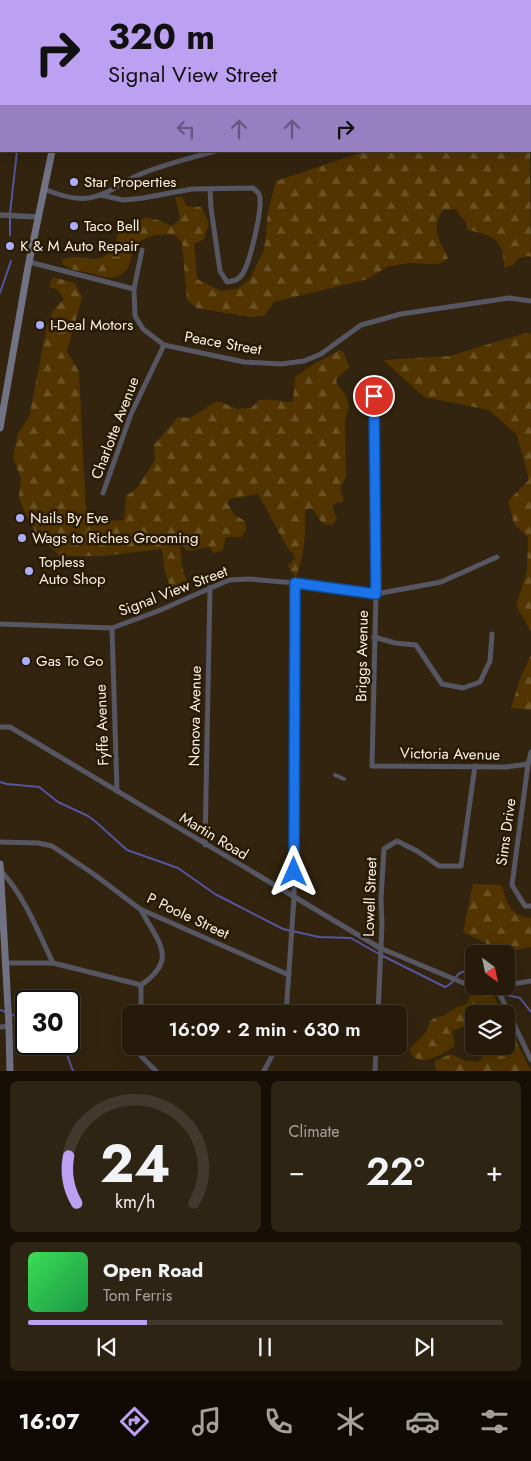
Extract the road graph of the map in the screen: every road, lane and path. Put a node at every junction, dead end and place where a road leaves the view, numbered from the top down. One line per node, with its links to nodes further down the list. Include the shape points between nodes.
1 (52, 152): 3 (main road)
2 (212, 152): 5 (street, via 135,177)
3 (44, 189): 5 (street, via 72,198); 7 (main road)
4 (210, 190): 4 (street, via 220,271 227,282 237,281 243,274 256,237 259,194 253,188); 5 (street, via 192,189 123,200)
5 (100, 195)
6 (0, 215): 7 (street)
7 (38, 217): 9 (main road)
8 (142, 250): 10 (street, Peace Street)
9 (29, 262): 10 (street); 14 (main road)
10 (134, 289): 12 (street, Peace Street, via 135,316 143,329)
11 (531, 300): 12 (street, Peace Street, via 509,298 401,314 361,325 321,354 304,361 281,364 244,362)
12 (164, 345): 15 (street, Charlotte Avenue, via 131,414)
13 (374, 396): 19 (street, Briggs Avenue)
14 (0, 428)
15 (103, 493)
16 (497, 557): 19 (street, Signal View Street, via 441,582)
17 (295, 583): 18 (street, Signal View Street, via 249,579 229,580); 19 (street, Signal View Street); 35 (street)
18 (210, 587): 21 (street, Signal View Street); 33 (street, Nonova Avenue)
19 (376, 594): 23 (street, Briggs Avenue)
20 (0, 624): 21 (street, Signal View Street)
21 (112, 628): 31 (street, Fyffe Avenue)
22 (492, 634): 23 (street, via 490,662 480,682 463,688 442,684 416,645)
23 (374, 637): 27 (street, Briggs Avenue)
24 (0, 727): 31 (street, Martin Road, via 10,727)
25 (531, 752): 26 (street, Sims Drive)
26 (528, 764): 28 (street, Victoria Avenue); 36 (street, Sims Drive, via 512,885 525,906)
27 (372, 766): 28 (street, Victoria Avenue)
28 (475, 766): 38 (street, Lowell Street, via 461,866 439,866 397,841 384,849)
29 (335, 775): 30 (street)
30 (344, 779)
31 (117, 791): 33 (street, Martin Road)
32 (0, 842): 37 (street, P Poole Street, via 52,846)
33 (205, 845): 35 (street, Martin Road)
34 (0, 868): 39 (main road); 40 (street, via 23,901)
35 (294, 898): 38 (street, Martin Road); 41 (street)
36 (531, 906)
37 (140, 909): 41 (street, P Poole Street); 45 (street, via 163,955 161,966)
38 (380, 948): 43 (street, Martin Road); 49 (street, Lowell Street)
39 (5, 963): 40 (street); 51 (main road)
40 (53, 964): 45 (street)
41 (289, 976): 48 (street)
42 (531, 981): 44 (street)
43 (465, 984)
44 (515, 984)
45 (141, 986): 47 (street)
46 (500, 995): 55 (street)
47 (141, 1005)
48 (287, 1005)
49 (378, 1005)
50 (0, 1026): 51 (street)
51 (9, 1026): 56 (main road)
52 (141, 1055): 57 (street)
53 (272, 1055): 58 (street)
54 (376, 1055): 59 (street)
55 (531, 1060)
56 (10, 1071)
57 (156, 1071)
58 (264, 1071)
59 (375, 1071)

